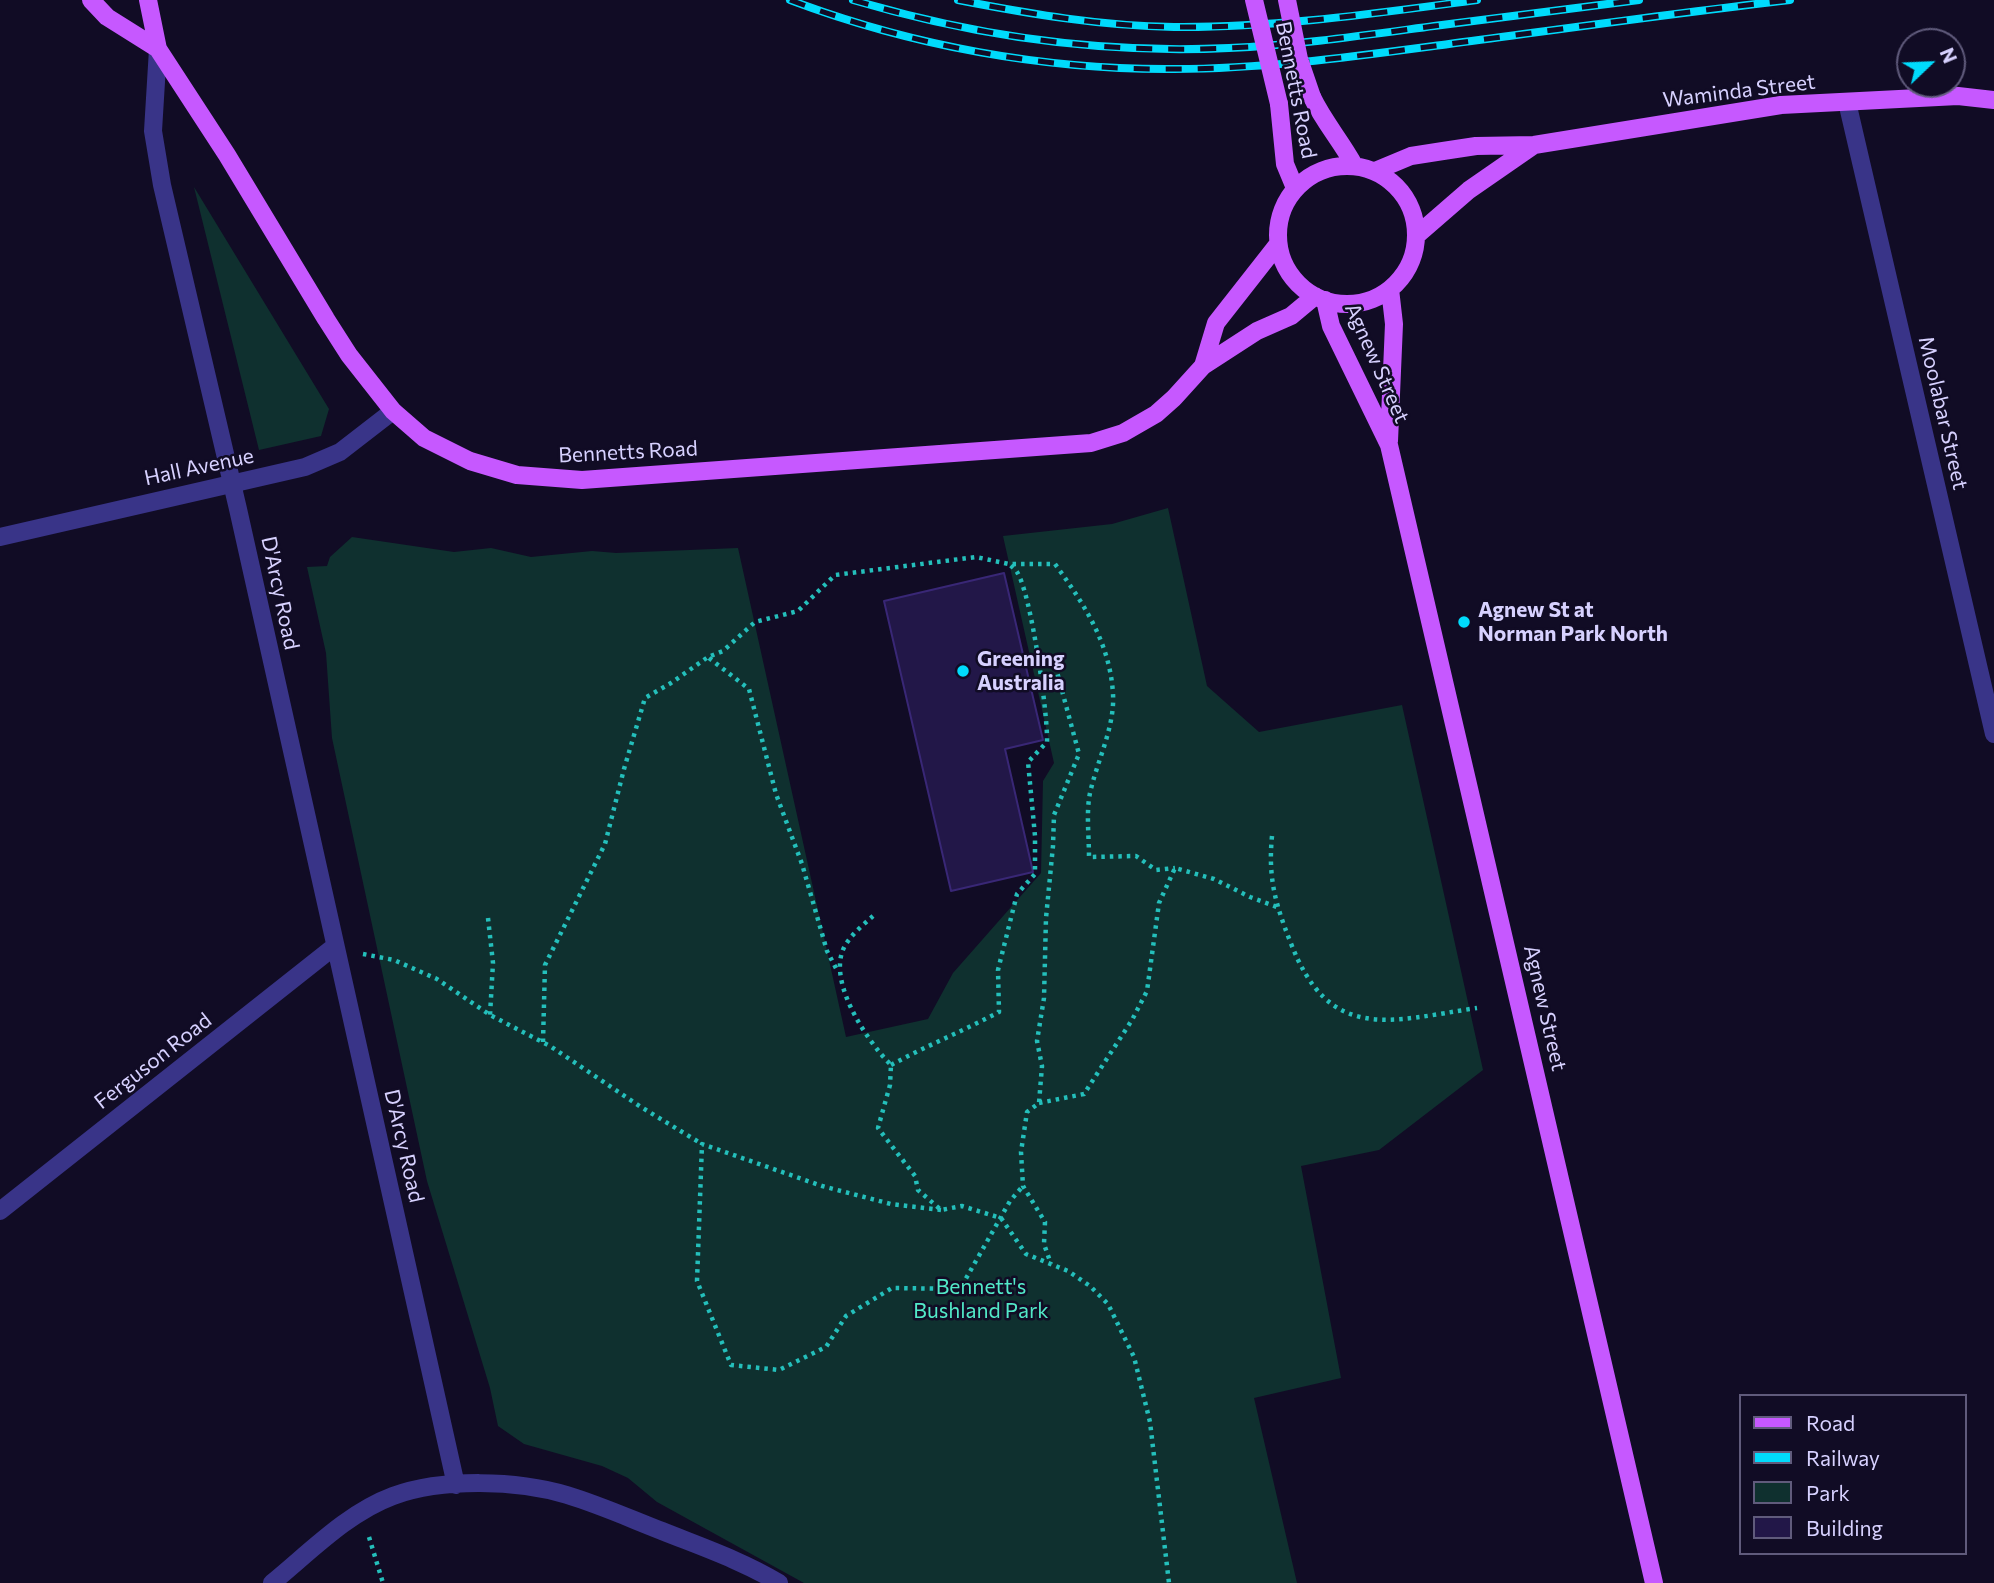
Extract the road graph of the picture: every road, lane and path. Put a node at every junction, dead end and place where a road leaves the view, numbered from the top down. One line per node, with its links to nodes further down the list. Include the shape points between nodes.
1 (91, 0): 5 (main road, Bennetts Road, via 107,17)
2 (148, 0): 5 (main road, Bennetts Road)
3 (1254, 0): 11 (main road, Bennetts Road, bridge, via 1279,104 1285,164)
4 (1287, 0): 9 (main road, Bennetts Road, bridge, via 1312,97)
5 (158, 49): 17 (main road, Bennetts Road, via 349,355); 19 (street, Bennetts Road, via 153,131)
6 (1994, 100): 7 (main road, Waminda Street, via 1958,96)
7 (1847, 102): 8 (main road, Waminda Street, via 1781,105); 24 (street, Moolabar Street)
8 (1534, 145): 10 (main road, Waminda Street, via 1476,146 1411,156); 12 (main road, Waminda Street, via 1469,190)
9 (1354, 165): 10 (main road); 11 (main road, via 1312,174)
10 (1375, 171): 12 (main road, via 1405,198)
11 (1295, 188): 13 (main road, via 1278,224)
12 (1416, 236): 14 (main road, via 1404,275)
13 (1278, 244): 15 (main road, via 1284,265 1297,283); 16 (main road, Bennetts Road, via 1216,323)
14 (1390, 289): 15 (main road, via 1370,300 1348,304); 18 (main road, Agnew Street, via 1394,324)
15 (1320, 298): 16 (main road, Bennetts Road); 18 (main road, Agnew Street)
16 (1203, 366): 17 (main road, Bennetts Road, via 1156,414 1123,433 1091,443 622,478 550,479 495,470 424,438)
17 (393, 411): 19 (street, Hall Avenue, via 323,461)
18 (1389, 445): 49 (main road, Agnew Street)
19 (231, 484): 20 (street, Hall Avenue); 30 (street, D'Arcy Road)
20 (0, 537)
21 (1009, 564): 22 (path, via 976,557 835,575 798,611 755,622 723,651); 23 (path, via 1018,573); 26 (path, via 1055,564 1085,605 1105,648 1113,695 1089,795 1089,857 1136,856 1156,870)
22 (708, 657): 31 (path, via 749,689 776,794 827,951); 34 (path, via 645,698 605,844 544,965)
23 (1037, 658): 35 (path, via 1048,722 1047,742 1028,762 1035,874 1017,894 998,970 999,1012); 36 (path, via 1053,657 1079,754 1054,815 1044,998 1037,1041 1042,1066)
24 (1994, 734)
25 (1272, 836): 27 (path)
26 (1175, 868): 27 (path, via 1214,879); 36 (path, via 1159,902 1147,991 1132,1020 1084,1094)
27 (1277, 907): 32 (path, via 1300,968 1319,994 1342,1011 1403,1021)
28 (873, 916): 31 (path, via 845,945)
29 (488, 918): 33 (path, via 493,963)
30 (335, 946): 33 (path, via 394,960 437,979); 40 (street, Ferguson Road); 43 (street, D'Arcy Road)
31 (839, 974): 35 (path, via 858,1023)
32 (1477, 1008)
33 (490, 1015): 34 (path)
34 (542, 1042): 37 (path)
35 (891, 1065): 39 (path, via 878,1128 915,1176 918,1190)
36 (1039, 1103): 38 (path, via 1027,1112 1021,1152)
37 (702, 1144): 39 (path, via 822,1186 891,1204); 41 (path, via 697,1281 731,1365 779,1370 826,1347 846,1316 892,1287 960,1289)
38 (1023, 1186): 41 (path); 42 (path, via 1045,1222 1044,1244)
39 (941, 1210): 41 (path, via 962,1206)
40 (0, 1211)
41 (1001, 1218): 42 (path, via 1027,1254)
42 (1051, 1265): 48 (path, via 1090,1286 1108,1304 1135,1357 1150,1422)
43 (456, 1485): 45 (street, via 375,1504); 47 (street, via 534,1487 568,1495 731,1558)
44 (373, 1549): 46 (path)
45 (272, 1583)
46 (383, 1583)
47 (779, 1583)
48 (1169, 1583)
49 (1654, 1583)

